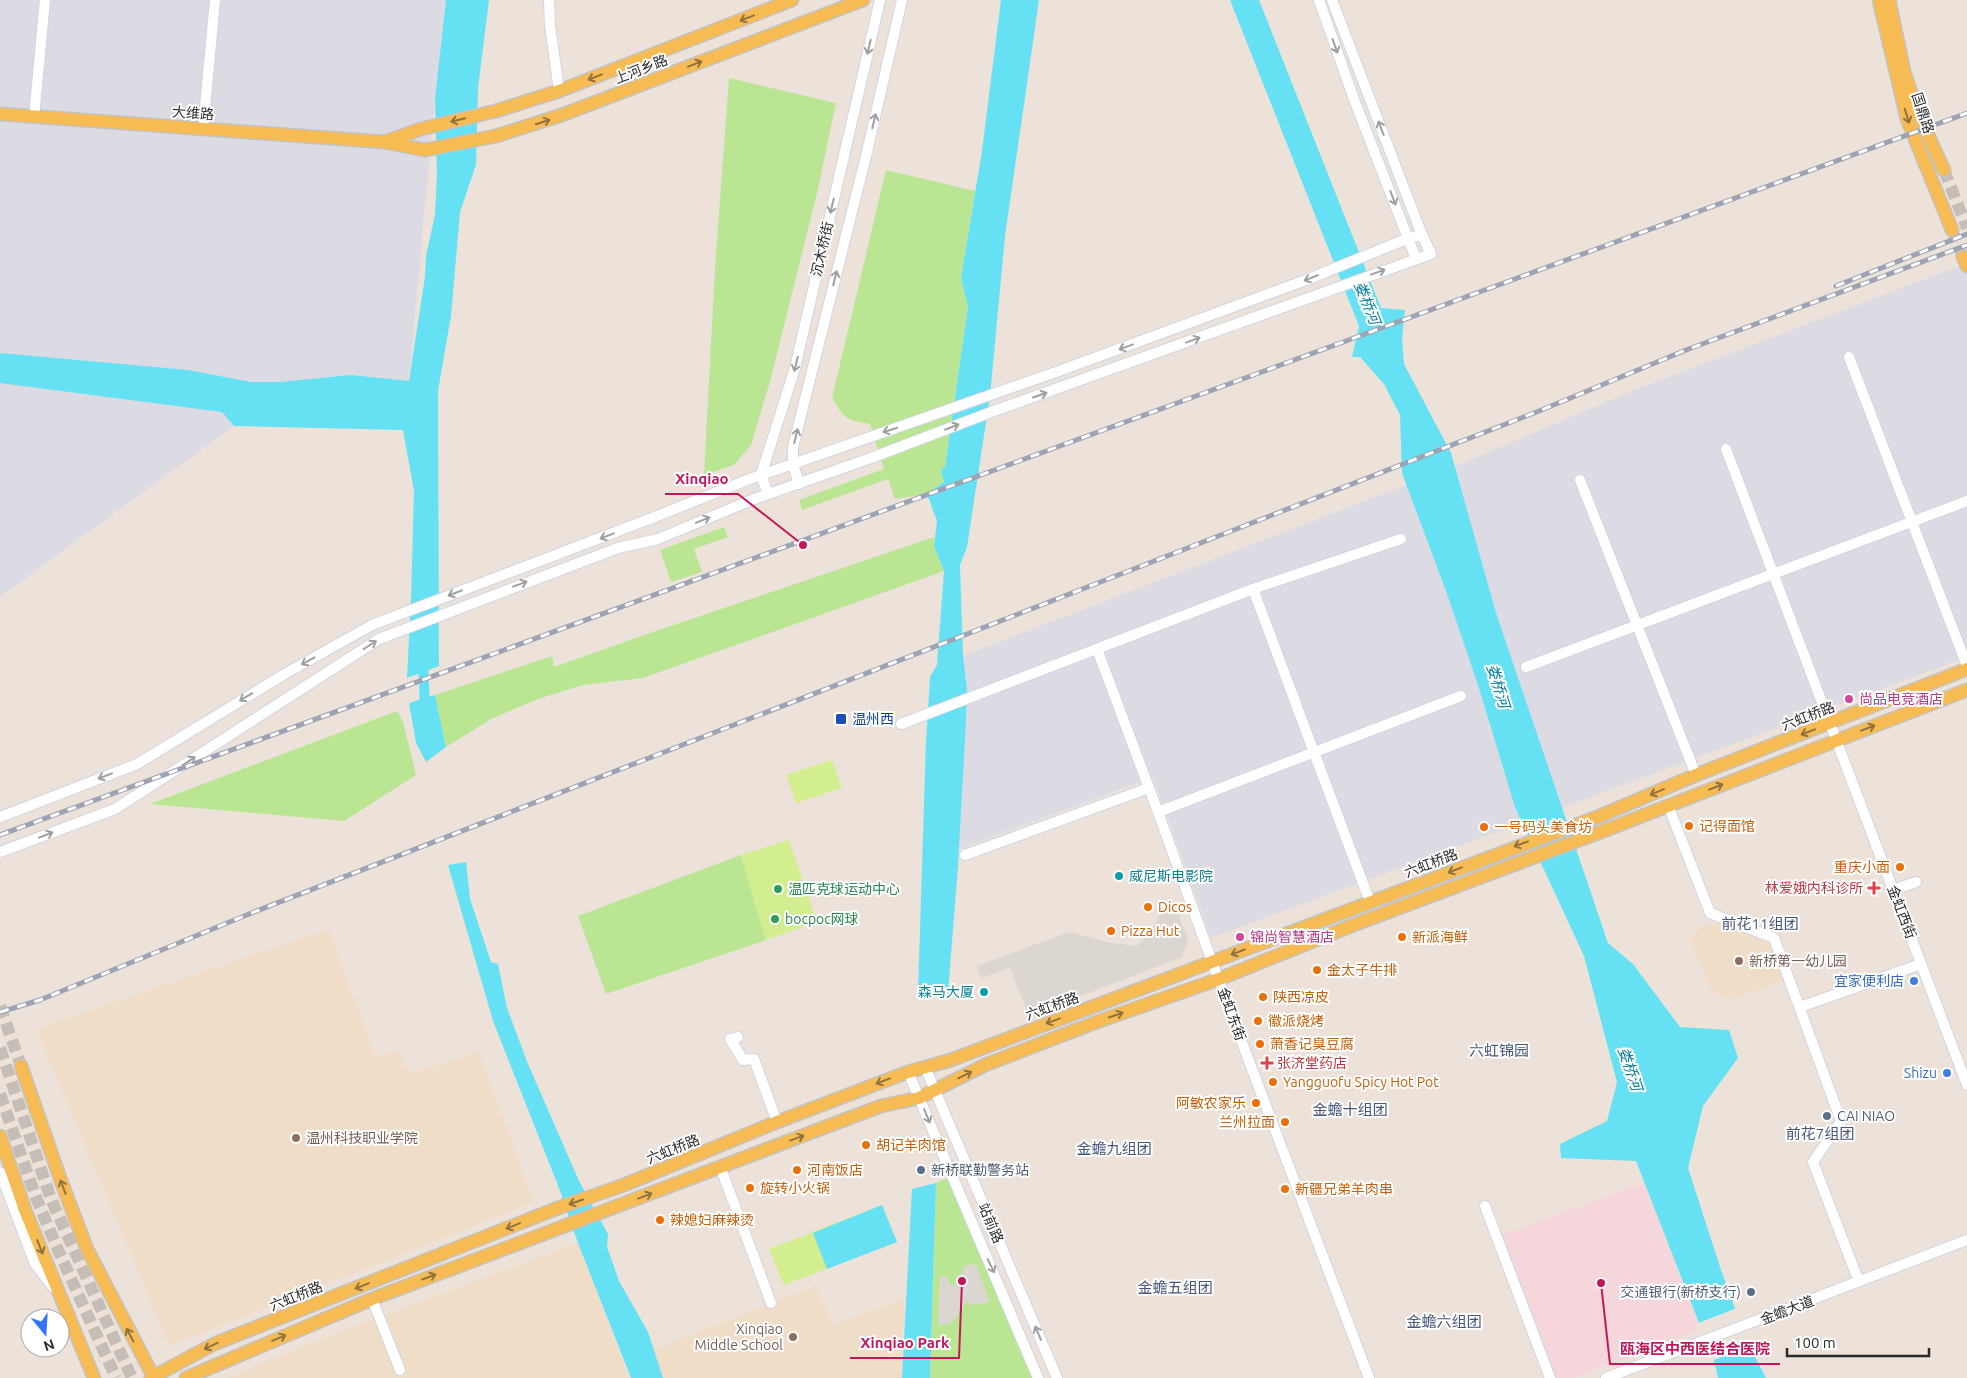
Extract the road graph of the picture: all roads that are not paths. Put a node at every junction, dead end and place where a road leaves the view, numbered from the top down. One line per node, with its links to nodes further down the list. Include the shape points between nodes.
1 (44, 0): 14 (street)
2 (215, 0): 15 (street)
3 (549, 0): 12 (street)
4 (792, 0): 12 (main road, 上河乡路, one-way to 12)
5 (863, 0): 18 (main road, 上河乡路, one-way to 5, via 496,136 562,115)
6 (880, 0): 27 (street, 沉木桥街, one-way to 27, via 795,368)
7 (902, 0): 26 (street, 沉木桥街, one-way to 7, via 793,447)
8 (1319, 0): 22 (street, one-way to 22)
9 (1332, 0): 21 (street, one-way to 9)
10 (1880, 0): 20 (main road, 国鼎路, one-way to 20, via 1907,119)
11 (1889, 0): 19 (main road, 国鼎路, via 1904,72 1917,111)
12 (560, 91): 16 (main road, 上河乡路, one-way to 16)
13 (0, 114): 14 (main road, 大维路)
14 (34, 117): 15 (main road, 大维路)
15 (203, 129): 17 (main road, 大维路)
16 (421, 129): 17 (main road, 大维路)
17 (384, 142): 18 (main road, 大维路)
18 (425, 150)
19 (1944, 170)
20 (1952, 230)
21 (1422, 235): 22 (street); 23 (street, via 1431,254)
22 (1409, 238): 23 (street); 26 (street, one-way to 26, via 1306,280 1068,368)
23 (1416, 259): 29 (street, one-way to 23)
24 (1849, 357): 32 (street)
25 (1726, 449): 34 (street, 金虹西街)
26 (793, 464): 27 (street); 29 (street, 沉木桥街)
27 (761, 475): 30 (street); 50 (street, one-way to 50, via 372,625 137,764)
28 (1580, 480): 36 (street)
29 (799, 484): 30 (street)
30 (768, 494): 51 (street, one-way to 30, via 115,809 379,639 618,548 658,539)
31 (1967, 501): 32 (street)
32 (1910, 522): 34 (street); 39 (street)
33 (1401, 538): 35 (street)
34 (1773, 574): 36 (street); 42 (street, 金虹西街)
35 (1253, 589): 37 (street); 45 (street)
36 (1637, 625): 38 (street); 46 (street)
37 (1097, 649): 43 (street); 47 (street, 金虹东街)
38 (1526, 666)
39 (1967, 668): 42 (main road, 六虹桥路)
40 (1967, 690): 44 (main road, one-way to 40)
41 (1461, 696): 45 (street)
42 (1830, 723): 44 (street, 金虹西街); 46 (main road, 六虹桥路, one-way to 46)
43 (901, 724)
44 (1836, 740): 48 (main road, one-way to 44); 54 (street, 金虹西街)
45 (1314, 752): 49 (street); 55 (street)
46 (1696, 775): 55 (main road, 六虹桥路, one-way to 55, via 1600,816)
47 (1149, 788): 49 (street, 金虹东街); 52 (street)
48 (1668, 805): 58 (main road); 59 (street, via 1710,913 1774,938)
49 (1158, 812): 56 (street, 金虹东街)
50 (0, 817)
51 (0, 852)
52 (965, 855)
53 (1916, 882): 54 (street)
54 (1893, 890): 57 (street, 金虹西街)
55 (1370, 902): 56 (main road, 六虹桥路, one-way to 56)
56 (1213, 962): 58 (street, 金虹东街); 62 (main road, 六虹桥路, one-way to 62)
57 (1921, 964): 59 (street); 64 (street, 金虹西街)
58 (1219, 979): 65 (main road, one-way to 58, via 985,1065); 83 (street, 金虹东街)
59 (1800, 1007): 73 (street, via 1841,1121 1813,1162)
60 (738, 1037): 67 (street, via 730,1040 743,1060 754,1059)
61 (21, 1066): 79 (main road, one-way to 61, via 87,1249)
62 (924, 1068): 63 (main road, 六虹桥路); 65 (street, 站前路)
63 (908, 1072): 66 (street, 站前路); 67 (main road, 六虹桥路, one-way to 67)
64 (1967, 1085)
65 (934, 1091): 66 (main road); 82 (street, 站前路, one-way to 65)
66 (919, 1098): 69 (main road, one-way to 66, via 881,1106); 81 (street, 站前路, one-way to 81)
67 (777, 1122): 79 (main road, 六虹桥路, one-way to 79, via 214,1344)
68 (0, 1136): 74 (main road, one-way to 74)
69 (720, 1166): 75 (main road, one-way to 69); 76 (street)
70 (0, 1172): 74 (street, via 35,1264)
71 (1484, 1206): 84 (street)
72 (1967, 1240): 73 (street, 金蟾大道)
73 (1859, 1282): 85 (street, 金蟾大道)
74 (59, 1294): 78 (main road)
75 (372, 1299): 77 (street); 80 (main road, one-way to 75)
76 (771, 1303)
77 (400, 1370)
78 (94, 1378)
79 (153, 1378)
80 (186, 1378)
81 (1038, 1378)
82 (1056, 1378)
83 (1369, 1378)
84 (1550, 1378)
85 (1606, 1378)

